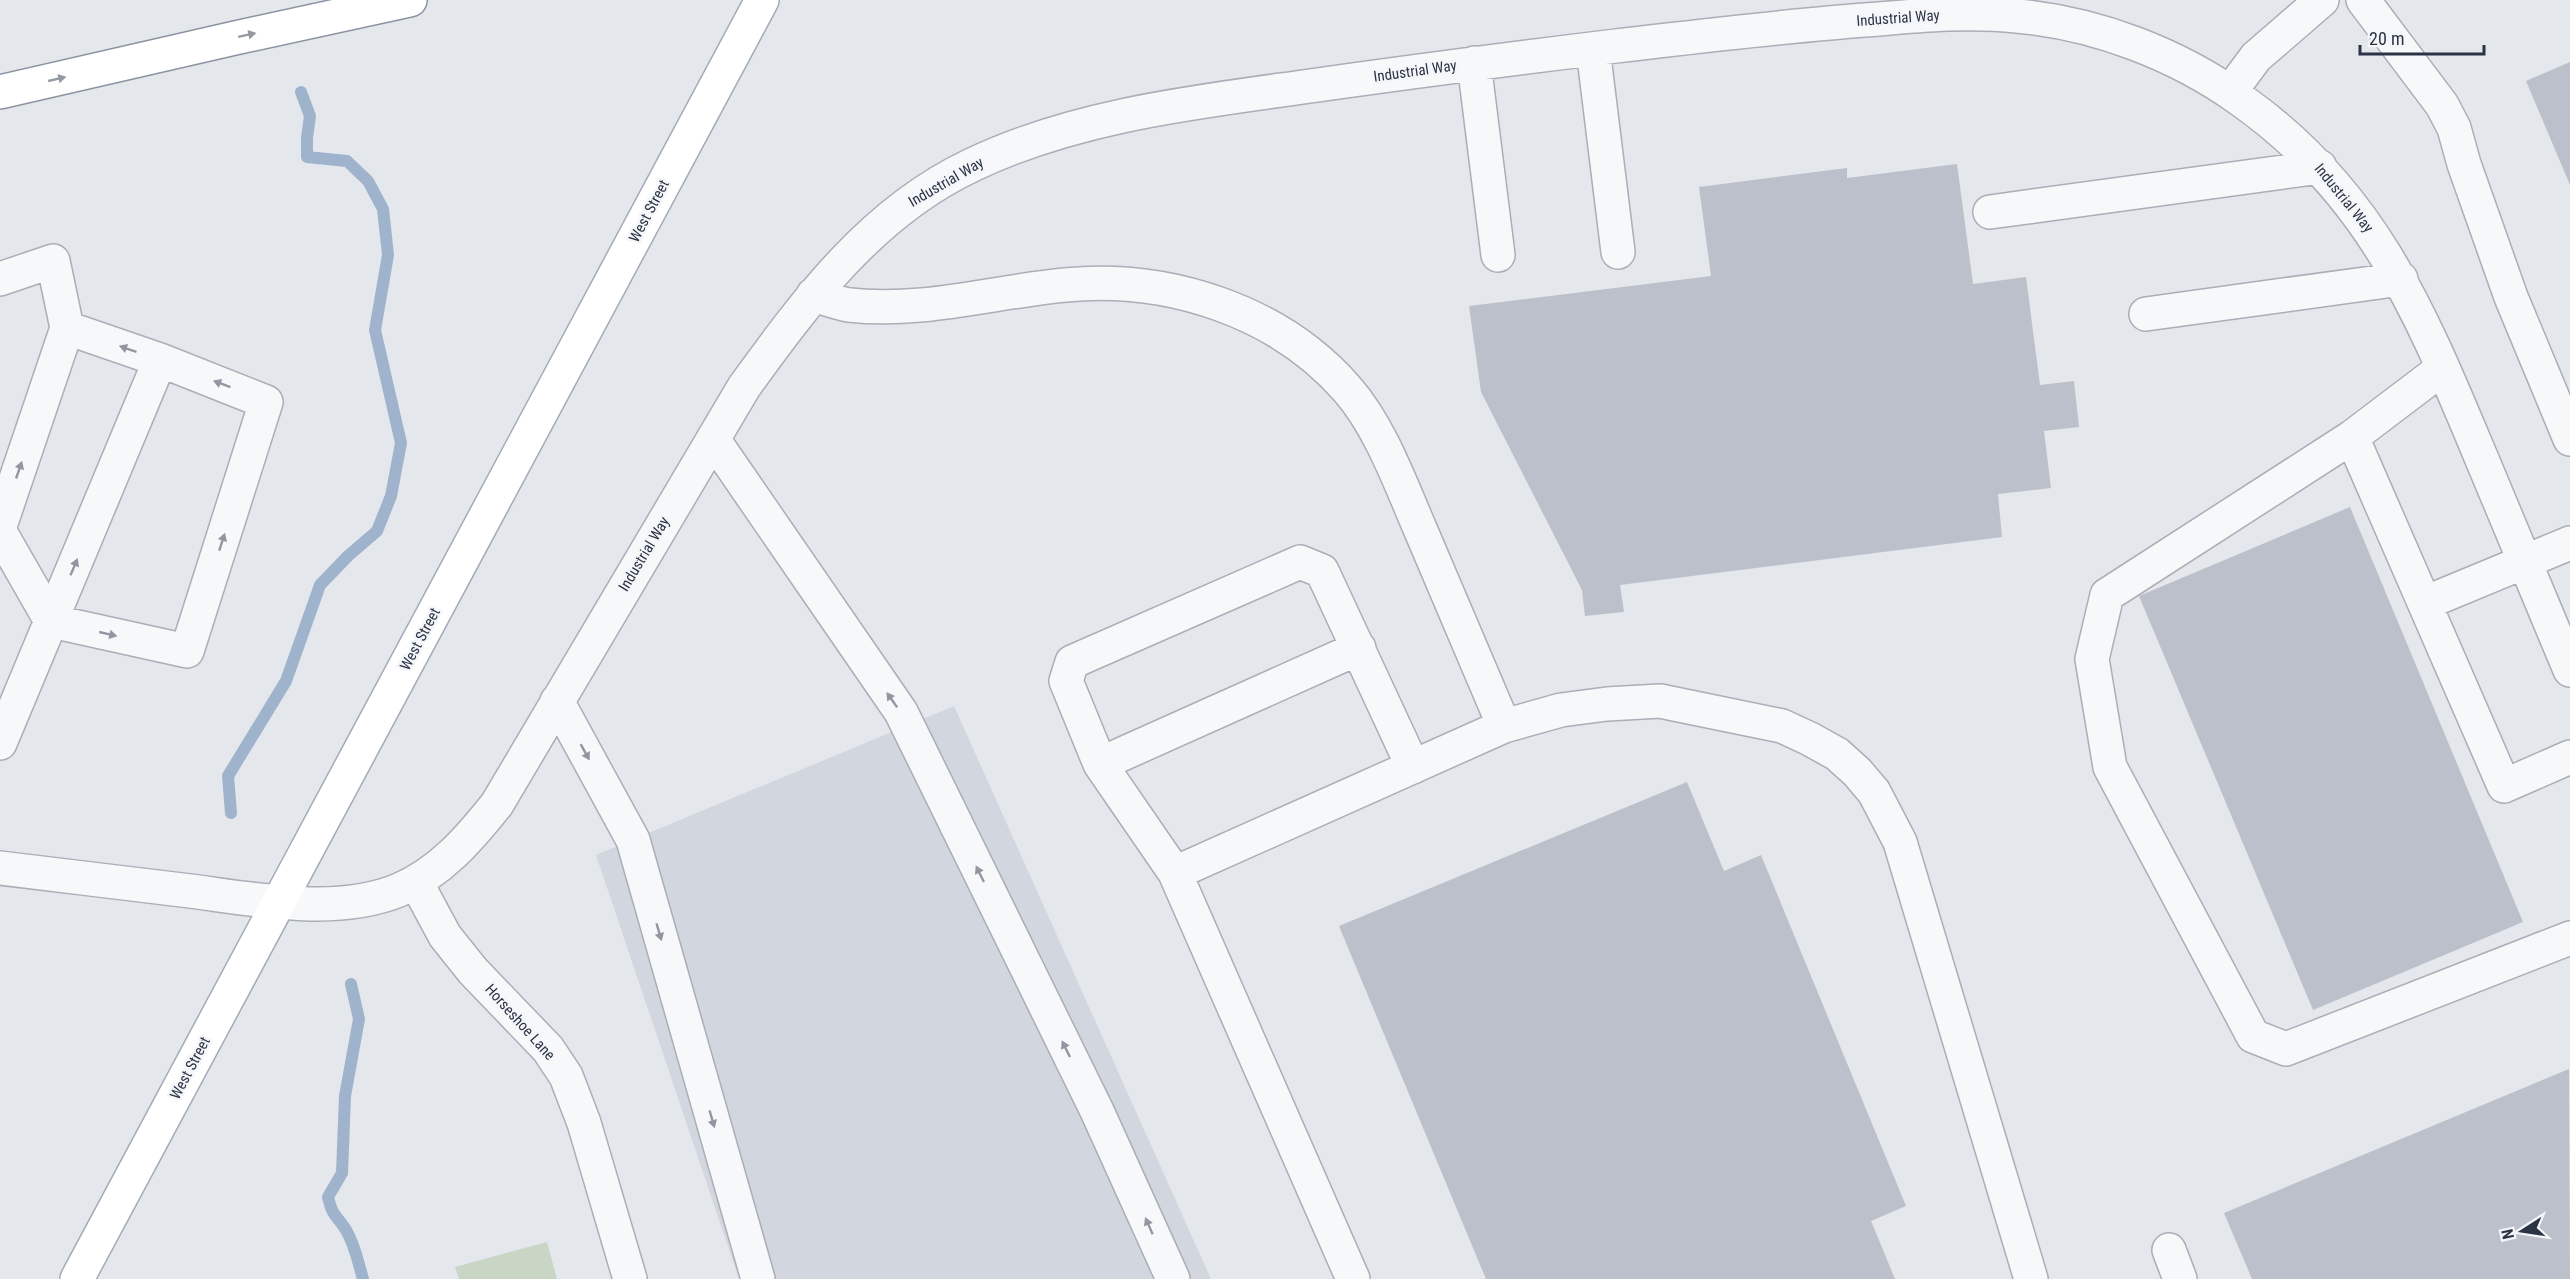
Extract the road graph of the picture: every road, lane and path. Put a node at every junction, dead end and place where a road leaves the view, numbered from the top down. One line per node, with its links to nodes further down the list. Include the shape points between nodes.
1 (410, 0): 7 (main road, one-way to 1)
2 (762, 0): 40 (main road, West Street)
3 (2322, 0): 8 (street, via 2256,57)
4 (2362, 0): 22 (street, via 2442,105 2454,128 2511,297)
5 (1593, 49): 6 (street, Industrial Way); 8 (street, Industrial Way, via 1833,22 1930,15 2015,15 2117,38 2181,64); 11 (street)
6 (1474, 63): 12 (street); 15 (street, Industrial Way, via 1208,100 1079,127 1029,142 966,167 909,202 856,247)
7 (0, 92)
8 (2230, 92): 9 (street, Industrial Way)
9 (2320, 167): 10 (street); 14 (street, Industrial Way, via 2364,220)
10 (1990, 212)
11 (1618, 252)
12 (1498, 255)
13 (0, 279): 17 (street, via 53,261)
14 (2401, 279): 16 (street); 19 (street, Industrial Way)
15 (813, 295): 21 (street, Industrial Way, via 744,387); 32 (street, via 846,304 889,308 928,306 1065,285 1124,284 1190,294 1251,316 1301,347 1347,389 1377,435)
16 (2146, 315)
17 (67, 328): 18 (street, one-way to 17); 23 (street, one-way to 17)
18 (160, 360): 28 (street, one-way to 18); 28 (street, one-way to 18, via 187,651 266,402)
19 (2443, 368): 20 (street); 26 (street, Industrial Way)
20 (2352, 437): 27 (street); 41 (street, via 2107,595 2092,659 2110,767 2253,1036 2286,1049)
21 (713, 439): 31 (street, Industrial Way); 45 (street, one-way to 21, via 1097,1111 901,712)
22 (2570, 439)
23 (0, 526)
24 (0, 532): 28 (street)
25 (2570, 543): 26 (street)
26 (2525, 563): 27 (street); 30 (street, Industrial Way)
27 (2425, 603): 34 (street, via 2504,786)
28 (51, 621): 33 (street)
29 (1359, 648): 35 (street); 35 (street, via 1322,571 1300,562 1072,662 1066,681); 36 (street)
30 (2570, 670)
31 (557, 701): 39 (street, Industrial Way, via 497,804 459,848); 44 (street, one-way to 44, via 633,840)
32 (1504, 726): 36 (street); 47 (street, via 1561,710 1660,701 1782,726 1837,754 1857,772 1874,792 1900,842)
33 (0, 743)
34 (2570, 757)
35 (1100, 764): 38 (street)
36 (1413, 767): 38 (street)
37 (0, 868): 40 (street, Industrial Way)
38 (1175, 873): 46 (street)
39 (416, 882): 40 (street, Industrial Way, via 357,902); 43 (street, Horseshoe Lane, via 445,936 548,1049 566,1076 584,1123)
40 (279, 902): 42 (main road, West Street)
41 (2570, 938)
42 (77, 1279)
43 (630, 1279)
44 (758, 1279)
45 (1173, 1279)
46 (1353, 1279)
47 (2031, 1279)

